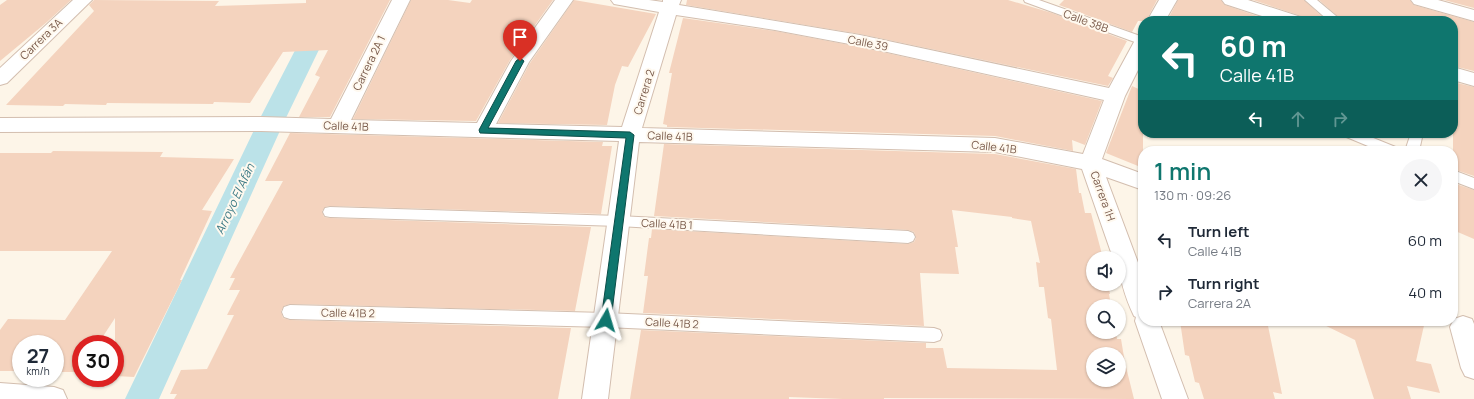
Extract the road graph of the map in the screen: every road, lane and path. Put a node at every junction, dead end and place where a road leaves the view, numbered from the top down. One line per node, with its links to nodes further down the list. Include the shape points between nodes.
1 (83, 0): 18 (street, Carrera 3A)
2 (401, 0): 22 (street, Carrera 2A 1)
3 (564, 0): 23 (street, via 520,61)
4 (620, 0): 10 (street, Calle 39)
5 (1029, 0): 15 (lane, Calle 38B)
6 (1168, 0): 11 (street)
7 (1231, 0): 12 (street)
8 (1310, 0): 13 (lane)
9 (1420, 0): 14 (street)
10 (671, 5): 20 (street, Calle 39, via 1023,74); 24 (street, Carrera 2)
11 (1159, 16)
12 (1280, 16)
13 (1330, 16)
14 (1474, 16)
15 (1138, 40)
16 (1138, 52): 20 (street, Carrera 1H)
17 (1458, 75): 19 (street)
18 (0, 79)
19 (1474, 80)
20 (1115, 96): 27 (street, Carrera 1H)
21 (0, 125): 22 (street, Calle 41B)
22 (338, 126): 23 (street, Calle 41B)
23 (483, 130): 24 (street, Calle 41B)
24 (630, 135): 27 (street, Calle 41B, via 995,145); 32 (street, Carrera 2)
25 (1361, 138): 26 (lane)
26 (1381, 146)
27 (1090, 163): 29 (street, Calle 41B); 34 (street, Carrera 1H)
28 (1458, 177): 30 (lane)
29 (1138, 180)
30 (1474, 184)
31 (330, 212): 32 (lane, Calle 41B 1)
32 (619, 222): 33 (lane, Calle 41B 1); 36 (street, Carrera 2)
33 (908, 237)
34 (1138, 295)
35 (290, 312): 36 (lane, Calle 41B 2)
36 (606, 320): 39 (lane, Calle 41B 2); 43 (street, Carrera 2)
37 (1149, 326): 44 (street)
38 (1463, 326): 40 (street)
39 (934, 335)
40 (1474, 368)
41 (0, 395): 42 (street)
42 (54, 399)
43 (595, 399)
44 (1175, 399)

